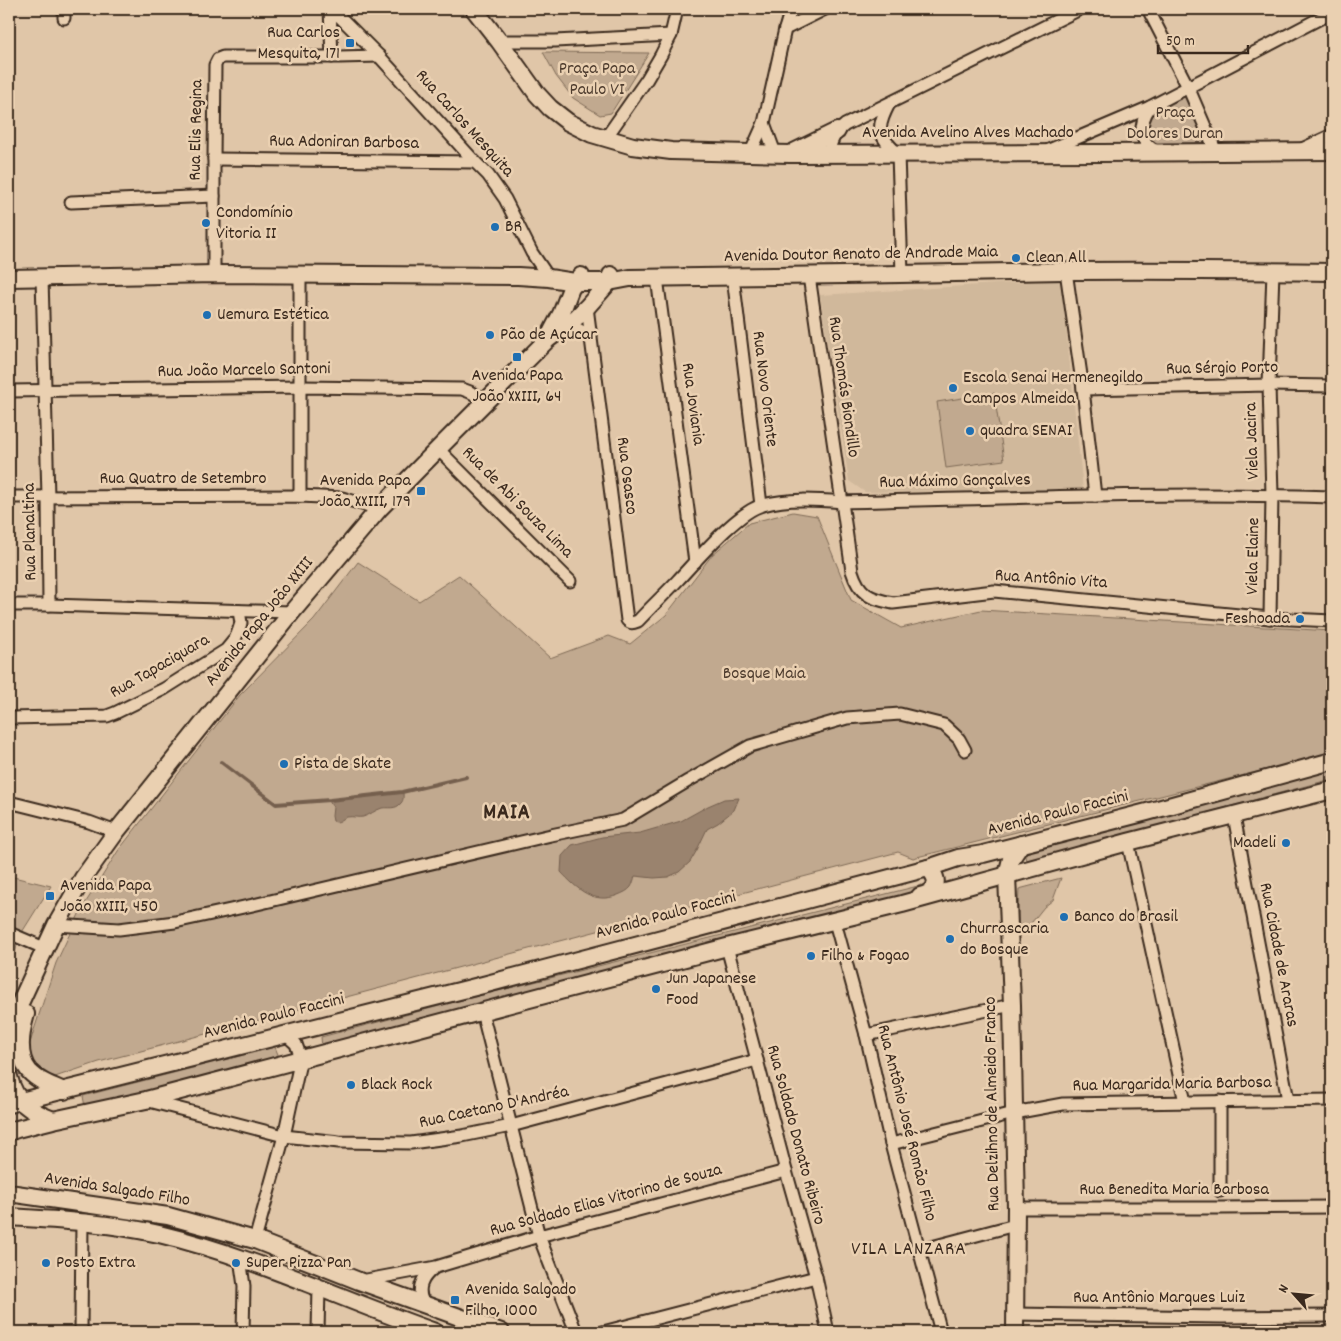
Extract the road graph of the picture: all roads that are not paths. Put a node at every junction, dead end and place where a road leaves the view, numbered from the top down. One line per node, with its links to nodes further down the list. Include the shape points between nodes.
1 (331, 9): 12 (street, Rua Carlos Mesquita); 13 (street)
2 (474, 9): 11 (street, Avenida Avelino Alves Machado)
3 (677, 9): 10 (street)
4 (791, 9): 9 (street)
5 (825, 9): 9 (street)
6 (1080, 9): 15 (street)
7 (1148, 9): 14 (street)
8 (1332, 12): 14 (street)
9 (785, 29): 17 (street)
10 (671, 35): 11 (street); 20 (street, via 647,79)
11 (499, 41): 20 (street, Avenida Avelino Alves Machado, via 550,108 568,122)
12 (379, 56): 13 (street, Rua Elis Regina); 31 (street, Rua Carlos Mesquita)
13 (332, 57): 30 (street, Rua Elis Regina, via 223,56 218,59)
14 (1188, 87): 16 (street); 23 (street)
15 (890, 104): 18 (street); 29 (street, via 882,117 880,131)
16 (1150, 107): 24 (street); 25 (street, via 1142,133 1152,150)
17 (764, 123): 26 (street); 27 (street)
18 (837, 131): 27 (street); 28 (street)
19 (1332, 135): 21 (street)
20 (605, 139): 26 (street, Avenida Avelino Alves Machado, via 671,152)
21 (1300, 150): 22 (street, Avenida Avelino Alves Machado); 23 (street, Avenida Avelino Alves Machado)
22 (1332, 151)
23 (1216, 152): 25 (street, Avenida Avelino Alves Machado)
24 (1043, 153): 25 (street, Avenida Avelino Alves Machado); 29 (street, Avenida Avelino Alves Machado)
25 (1159, 153)
26 (750, 154): 27 (street, Avenida Avelino Alves Machado)
27 (782, 154): 28 (street, Avenida Avelino Alves Machado)
28 (830, 154): 29 (street, Avenida Avelino Alves Machado)
29 (898, 154): 39 (street)
30 (214, 159): 31 (street, Rua Adoniran Barbosa); 32 (street, Rua Elis Regina)
31 (475, 162): 44 (street, Rua Carlos Mesquita, via 505,199)
32 (214, 196): 33 (street); 37 (street, Rua Elis Regina)
33 (71, 202)
34 (1273, 271): 35 (street, Avenida Doutor Renato de Andrade Maia); 36 (street, Avenida Doutor Renato de Andrade Maia); 52 (street, Viela Jacira)
35 (1066, 272): 39 (street, Avenida Doutor Renato de Andrade Maia); 55 (street)
36 (1332, 272)
37 (214, 274): 38 (street, Avenida Doutor Renato de Andrade Maia); 43 (street, Avenida Doutor Renato de Andrade Maia)
38 (300, 274): 44 (street, Avenida Doutor Renato de Andrade Maia); 54 (street)
39 (902, 274): 40 (street, Avenida Doutor Renato de Andrade Maia)
40 (810, 276): 41 (street, Avenida Doutor Renato de Andrade Maia); 66 (street, Rua Thomás Biondillo)
41 (733, 277): 46 (street, Avenida Doutor Renato de Andrade Maia); 67 (street, Rua Novo Oriente)
42 (9, 278): 43 (street, Avenida Doutor Renato de Andrade Maia)
43 (42, 278): 57 (street, Rua Planaltina)
44 (549, 278): 47 (street, Avenida Doutor Renato de Andrade Maia)
45 (610, 278): 46 (street, Avenida Doutor Renato de Andrade Maia); 47 (street, Avenida Doutor Renato de Andrade Maia); 48 (street, Avenida Papa João XXIII)
46 (657, 278): 69 (street, Rua Joviania)
47 (578, 279): 51 (street, Avenida Papa João XXIII)
48 (587, 307): 49 (street, Avenida Papa João XXIII); 50 (street, Rua Osasco)
49 (566, 326): 50 (street); 51 (street, Avenida Papa João XXIII)
50 (591, 336): 78 (street, Rua Osasco)
51 (547, 340): 58 (street, Avenida Papa João XXIII)
52 (1269, 385): 53 (street, Rua Sérgio Porto); 55 (street, Rua Sérgio Porto); 60 (street, Viela Jacira)
53 (1332, 386)
54 (300, 387): 57 (street, Rua João Marcelo Santoni); 58 (street, Rua João Marcelo Santoni, via 462,390); 61 (street)
55 (1082, 389): 62 (street)
56 (9, 391): 57 (street, Rua João Marcelo Santoni)
57 (45, 391): 64 (street, Rua Planaltina)
58 (482, 401): 59 (street, Avenida Papa João XXIII)
59 (438, 448): 68 (street, Avenida Papa João XXIII); 72 (street, Rua de Abi Souza Lima)
60 (1272, 495): 62 (street, Rua Máximo Gonçalves); 65 (street, Rua Máximo Gonçalves); 77 (street, Viela Elaine)
61 (300, 496): 64 (street, Rua Quatro de Setembro); 68 (street, Rua Quatro de Setembro, via 342,498 357,502)
62 (1095, 496): 66 (street, Rua Máximo Gonçalves)
63 (9, 497): 64 (street, Rua Quatro de Setembro)
64 (48, 497): 74 (street, Rua Planaltina)
65 (1332, 497)
66 (842, 502): 67 (street, Rua Máximo Gonçalves, via 794,501); 77 (street, Rua Antônio Vita, via 854,580 864,593 886,602 994,591)
67 (761, 505): 70 (street, Rua Máximo Gonçalves, via 743,515)
68 (375, 514): 76 (street, Avenida Papa João XXIII)
69 (691, 535): 70 (street); 71 (street, Rua Joviania)
70 (709, 547): 71 (street, Rua Máximo Gonçalves)
71 (695, 562): 78 (street, Rua Máximo Gonçalves, via 638,621 631,623)
72 (570, 581)
73 (9, 605): 74 (street)
74 (49, 605): 75 (street)
75 (240, 610): 76 (street); 80 (street, Rua Tapaciquara, via 238,632 226,650 164,689 115,714)
76 (292, 612): 86 (street, Avenida Papa João XXIII)
77 (1270, 618): 79 (street, Rua Antônio Vita)
78 (627, 620)
79 (1332, 621)
80 (9, 718)
81 (965, 750): 93 (street, via 944,725 900,714 847,718 750,746 623,820 174,922 119,928)
82 (1332, 762): 88 (street, Avenida Paulo Faccini)
83 (1332, 790): 85 (street)
84 (9, 802): 86 (street, via 89,822)
85 (1234, 816): 87 (street); 107 (street, Rua Cidade de Araras)
86 (111, 834): 93 (street, Avenida Papa João XXIII)
87 (1128, 842): 90 (street); 110 (street)
88 (1021, 844): 89 (street, Avenida Paulo Faccini); 90 (street, via 1011,858)
89 (928, 868): 91 (street, via 936,882 932,890); 99 (street, Avenida Paulo Faccini)
90 (1007, 875): 91 (street); 97 (street, Rua Delzihno de Almeido Franco)
91 (902, 904): 92 (street)
92 (836, 922): 95 (street); 101 (street, Rua Antônio José Romão Filho)
93 (56, 925): 96 (street, Avenida Papa João XXIII)
94 (9, 933): 96 (street)
95 (726, 948): 98 (street); 103 (street, Rua Soldado Donato Ribeiro)
96 (42, 954): 100 (street, Avenida Papa João XXIII); 105 (street, Avenida Papa João XXIII, via 22,1028 23,1059 36,1077)
97 (1012, 1005): 101 (street); 112 (street, Rua Delzihno de Almeido Franco)
98 (482, 1012): 102 (street); 114 (street)
99 (285, 1034): 102 (street, via 296,1044); 105 (street, Avenida Paulo Faccini)
100 (9, 1035)
101 (866, 1035): 117 (street, Rua Antônio José Romão Filho)
102 (301, 1058): 106 (street); 116 (street)
103 (757, 1060): 114 (street, Rua Caetano D'Andréa); 118 (street, Rua Soldado Donato Ribeiro)
104 (9, 1077): 111 (street)
105 (64, 1091): 111 (street, Avenida Paulo Faccini)
106 (146, 1100): 113 (street); 116 (street, Rua Caetano D'Andréa)
107 (1288, 1100): 108 (street, Rua Margarida Maria Barbosa); 109 (street, Rua Margarida Maria Barbosa)
108 (1332, 1100)
109 (1220, 1101): 110 (street, Rua Margarida Maria Barbosa); 119 (street)
110 (1185, 1102): 112 (street, Rua Margarida Maria Barbosa, via 1063,1104)
111 (14, 1103): 113 (street)
112 (1014, 1113): 117 (street, Rua Margarida Maria Barbosa); 123 (street, Rua Delzihno de Almeido Franco)
113 (53, 1120): 115 (street)
114 (511, 1126): 116 (street, Rua Caetano D'Andréa, via 411,1143 339,1142); 128 (street)
115 (9, 1132)
116 (284, 1136): 129 (street)
117 (891, 1144): 130 (street, Rua Antônio José Romão Filho)
118 (786, 1171): 128 (street, Rua Soldado Elias Vitorino de Souza); 133 (street, Rua Soldado Donato Ribeiro)
119 (1220, 1191)
120 (9, 1193): 121 (street, Avenida Salgado Filho)
121 (47, 1199): 125 (street, via 40,1208); 129 (street, Avenida Salgado Filho, via 168,1216)
122 (1332, 1207): 123 (street, Rua Benedita Maria Barbosa)
123 (1016, 1208): 127 (street, Rua Delzihno de Almeido Franco)
124 (9, 1217): 125 (street, Avenida Salgado Filho)
125 (43, 1219): 126 (street, Avenida Salgado Filho)
126 (82, 1222): 131 (street, Avenida Salgado Filho, via 160,1234); 140 (street)
127 (1015, 1225): 130 (street); 137 (street, Rua Delzihno de Almeido Franco)
128 (539, 1236): 132 (street, Rua Soldado Elias Vitorino de Souza); 144 (street)
129 (255, 1240): 134 (street, Avenida Salgado Filho)
130 (920, 1250): 147 (street, Rua Antônio José Romão Filho)
131 (240, 1258): 135 (street, Avenida Salgado Filho); 141 (street, via 244,1286)
132 (436, 1266): 134 (street, Rua Soldado Elias Vitorino de Souza); 136 (street, via 428,1272 421,1285)
133 (816, 1277): 145 (street); 146 (street, Rua Soldado Donato Ribeiro)
134 (359, 1281): 136 (street, Avenida Salgado Filho)
135 (319, 1287): 139 (street, Avenida Salgado Filho); 142 (street)
136 (424, 1305): 143 (street, Avenida Salgado Filho)
137 (1015, 1314): 138 (street, Rua Antônio Marques Luiz); 148 (street, Rua Delzihno de Almeido Franco)
138 (1332, 1316)
139 (429, 1331)
140 (81, 1332)
141 (243, 1332)
142 (318, 1332)
143 (501, 1332)
144 (575, 1332)
145 (603, 1332)
146 (828, 1332)
147 (941, 1332)
148 (1015, 1332)

